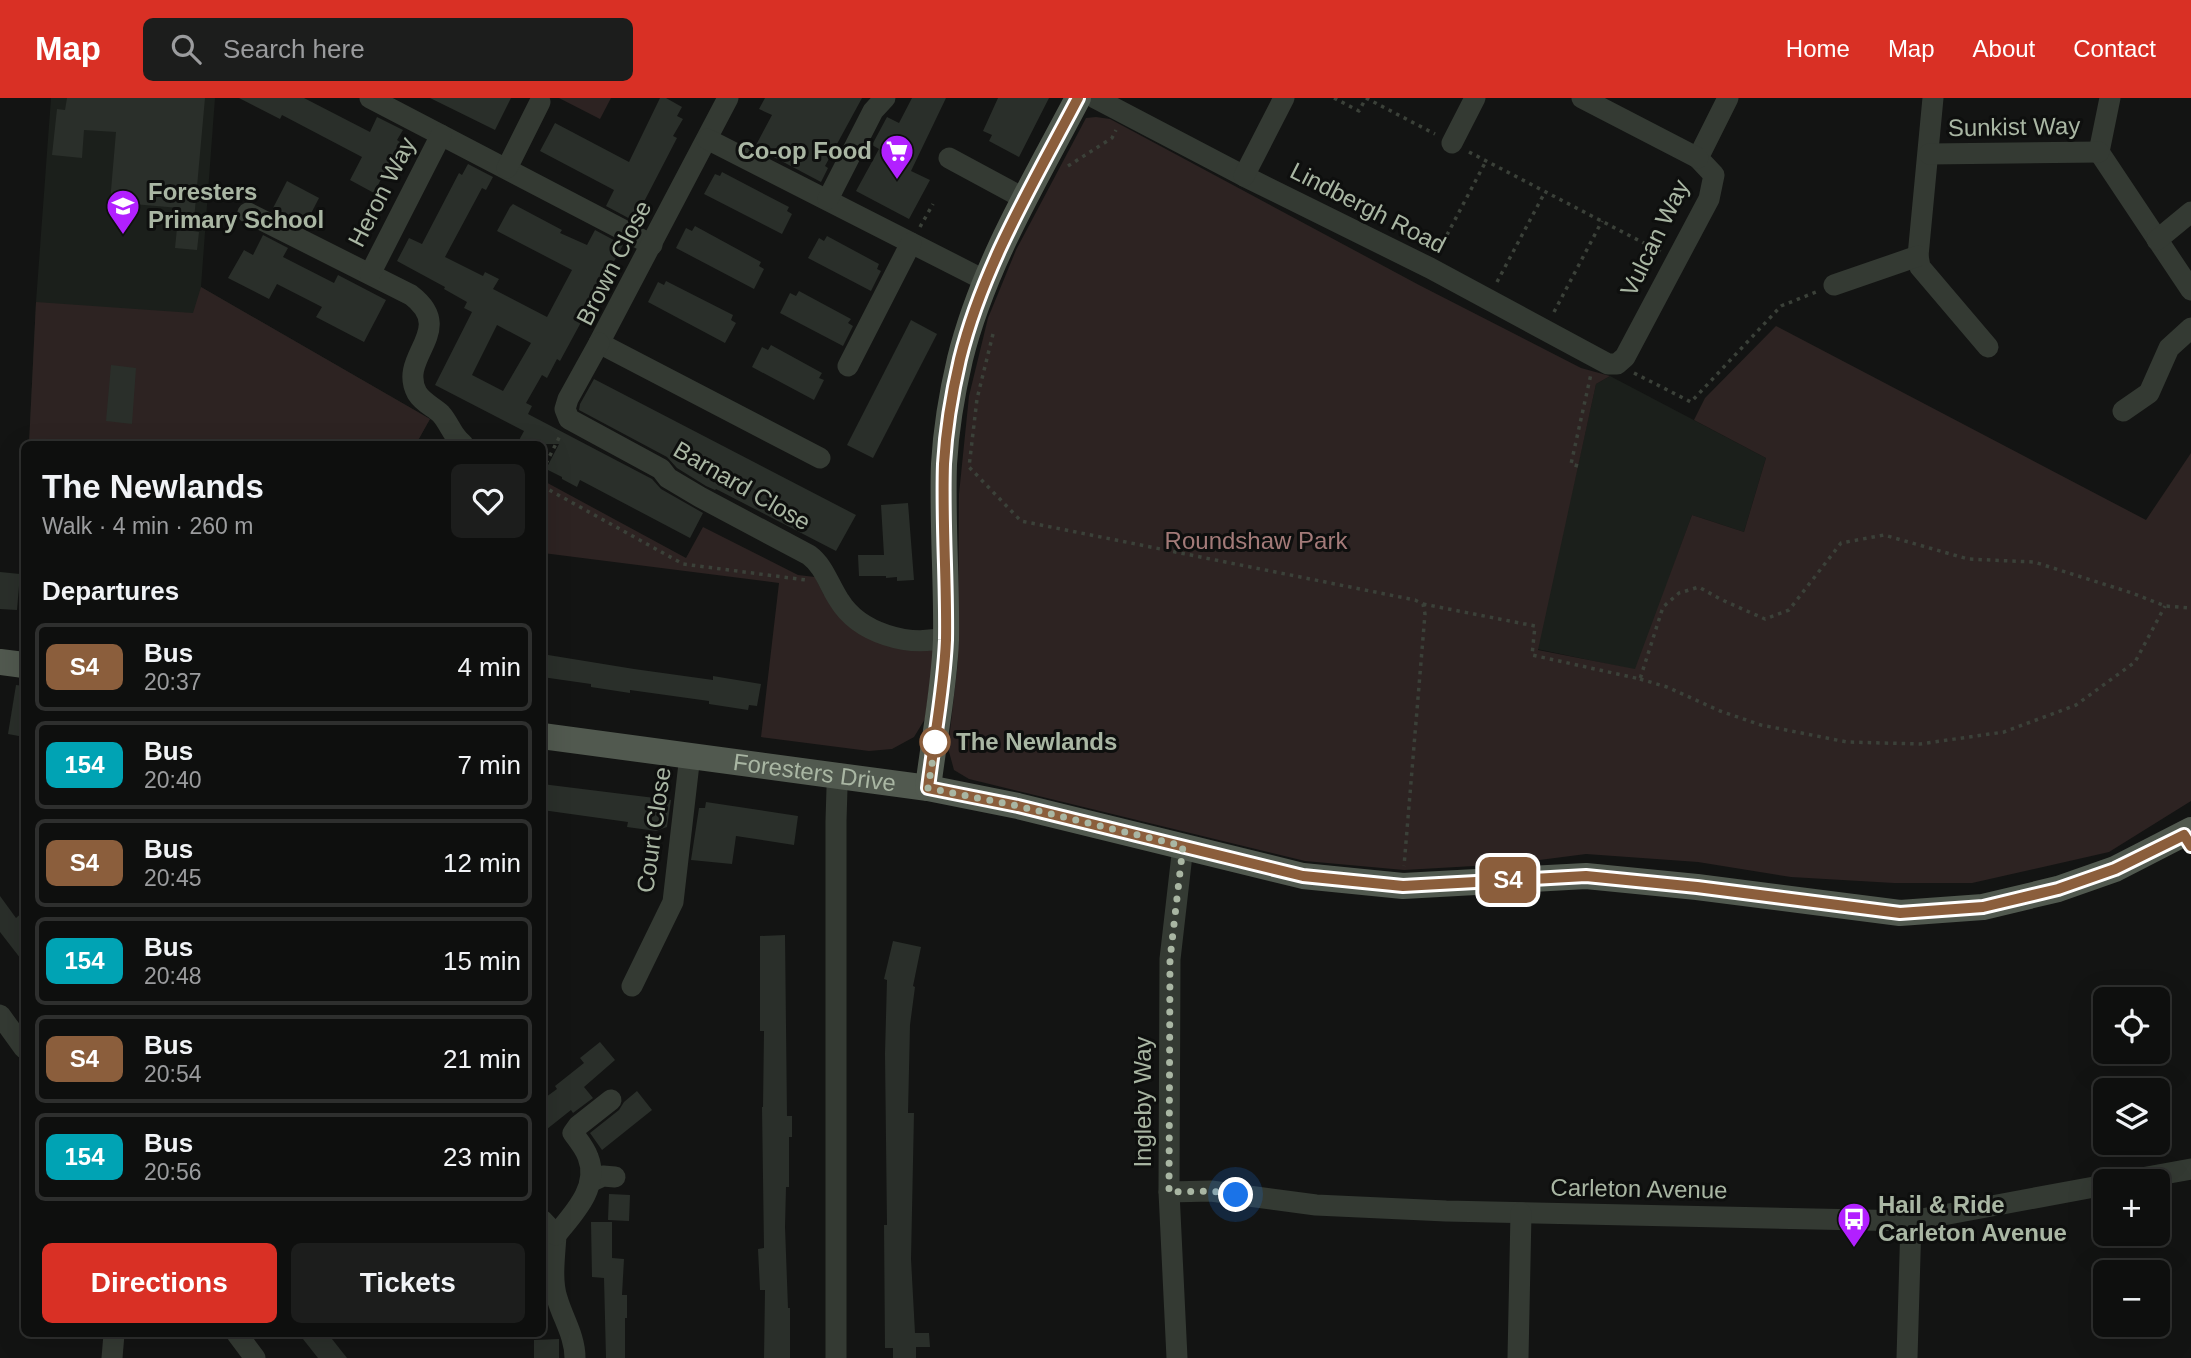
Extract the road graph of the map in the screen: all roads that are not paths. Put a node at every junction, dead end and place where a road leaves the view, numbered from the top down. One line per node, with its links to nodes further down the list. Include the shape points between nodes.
1 (728, 98): 14 (street, Brown Close)
2 (885, 98): 22 (street, via 873,111)
3 (1078, 98): 23 (main road)
4 (1095, 98): 21 (street, Lindbergh Road)
5 (1284, 98): 21 (street)
6 (1475, 98): 15 (street)
7 (1582, 98): 19 (street)
8 (1728, 98): 19 (street, Vulcan Way)
9 (1933, 98): 17 (street, Sunkist Way)
10 (2110, 98): 16 (street)
11 (373, 99): 13 (street)
12 (540, 102): 20 (street)
13 (442, 135): 20 (street); 30 (street, Heron Way)
14 (707, 139): 22 (street); 28 (street, Brown Close)
15 (1452, 143)
16 (2099, 152): 17 (street, Sunkist Way); 26 (street)
17 (1929, 154): 29 (street, Sunkist Way)
18 (949, 158): 23 (street)
19 (1698, 158): 37 (street, Vulcan Way, via 1714,176 1709,199 1625,357)
20 (506, 168): 28 (street)
21 (1244, 176): 37 (street, Lindbergh Road, via 1430,268 1608,364)
22 (828, 199): 27 (street)
23 (1025, 199): 31 (main road)
24 (2191, 212): 26 (street)
25 (248, 213): 30 (street)
26 (2157, 240): 33 (street)
27 (911, 243): 31 (street); 38 (street)
28 (652, 245): 35 (street, Brown Close)
29 (1918, 256): 32 (street); 36 (street, via 1920,267)
30 (370, 274): 40 (street, via 411,295 426,310 429,334 414,369 414,383 419,397 444,417)
31 (986, 281): 42 (main road, via 961,359 945,453)
32 (1834, 285)
33 (2191, 290)
34 (2191, 328): 39 (street, via 2169,348 2149,393)
35 (599, 343): 41 (street, Brown Close); 42 (street, Barnard Close, via 568,399 569,419 809,555 822,568 847,612 867,627 912,640)
36 (1988, 347)
37 (1617, 364)
38 (848, 366)
39 (2123, 411)
40 (459, 441)
41 (820, 458)
42 (946, 637): 48 (main road, via 942,702)
43 (0, 662): 44 (main road)
44 (21, 665)
45 (546, 737): 46 (main road, Foresters Drive)
46 (690, 755): 47 (main road, Foresters Drive); 51 (street, Court Close, via 673,902)
47 (840, 774): 48 (main road, Foresters Drive); 69 (street, via 836,821)
48 (928, 788): 50 (main road, Foresters Drive)
49 (2189, 837): 50 (main road, Foresters Drive, via 2058,889 1983,907 1900,913 1586,876 1403,886 1303,876)
50 (1183, 846): 60 (street, Ingleby Way, via 1170,959)
51 (632, 986)
52 (0, 1015): 53 (street)
53 (21, 1044)
54 (611, 1100): 58 (street, via 573,1133 587,1155)
55 (2191, 1169): 56 (street)
56 (2170, 1173)
57 (615, 1177): 58 (street)
58 (590, 1182): 63 (street, via 580,1205)
59 (2093, 1187): 62 (street, Carleton Avenue)
60 (1169, 1192): 61 (street, Carleton Avenue, via 1211,1191 1316,1205); 70 (street, Ingleby Way)
61 (1521, 1213): 62 (street, Carleton Avenue); 71 (street)
62 (1911, 1221): 72 (street)
63 (549, 1228): 68 (street, via 556,1297)
64 (114, 1337): 66 (street)
65 (239, 1337): 67 (street)
66 (112, 1358)
67 (255, 1358)
68 (575, 1358)
69 (836, 1358)
70 (1177, 1358)
71 (1518, 1358)
72 (1907, 1358)

